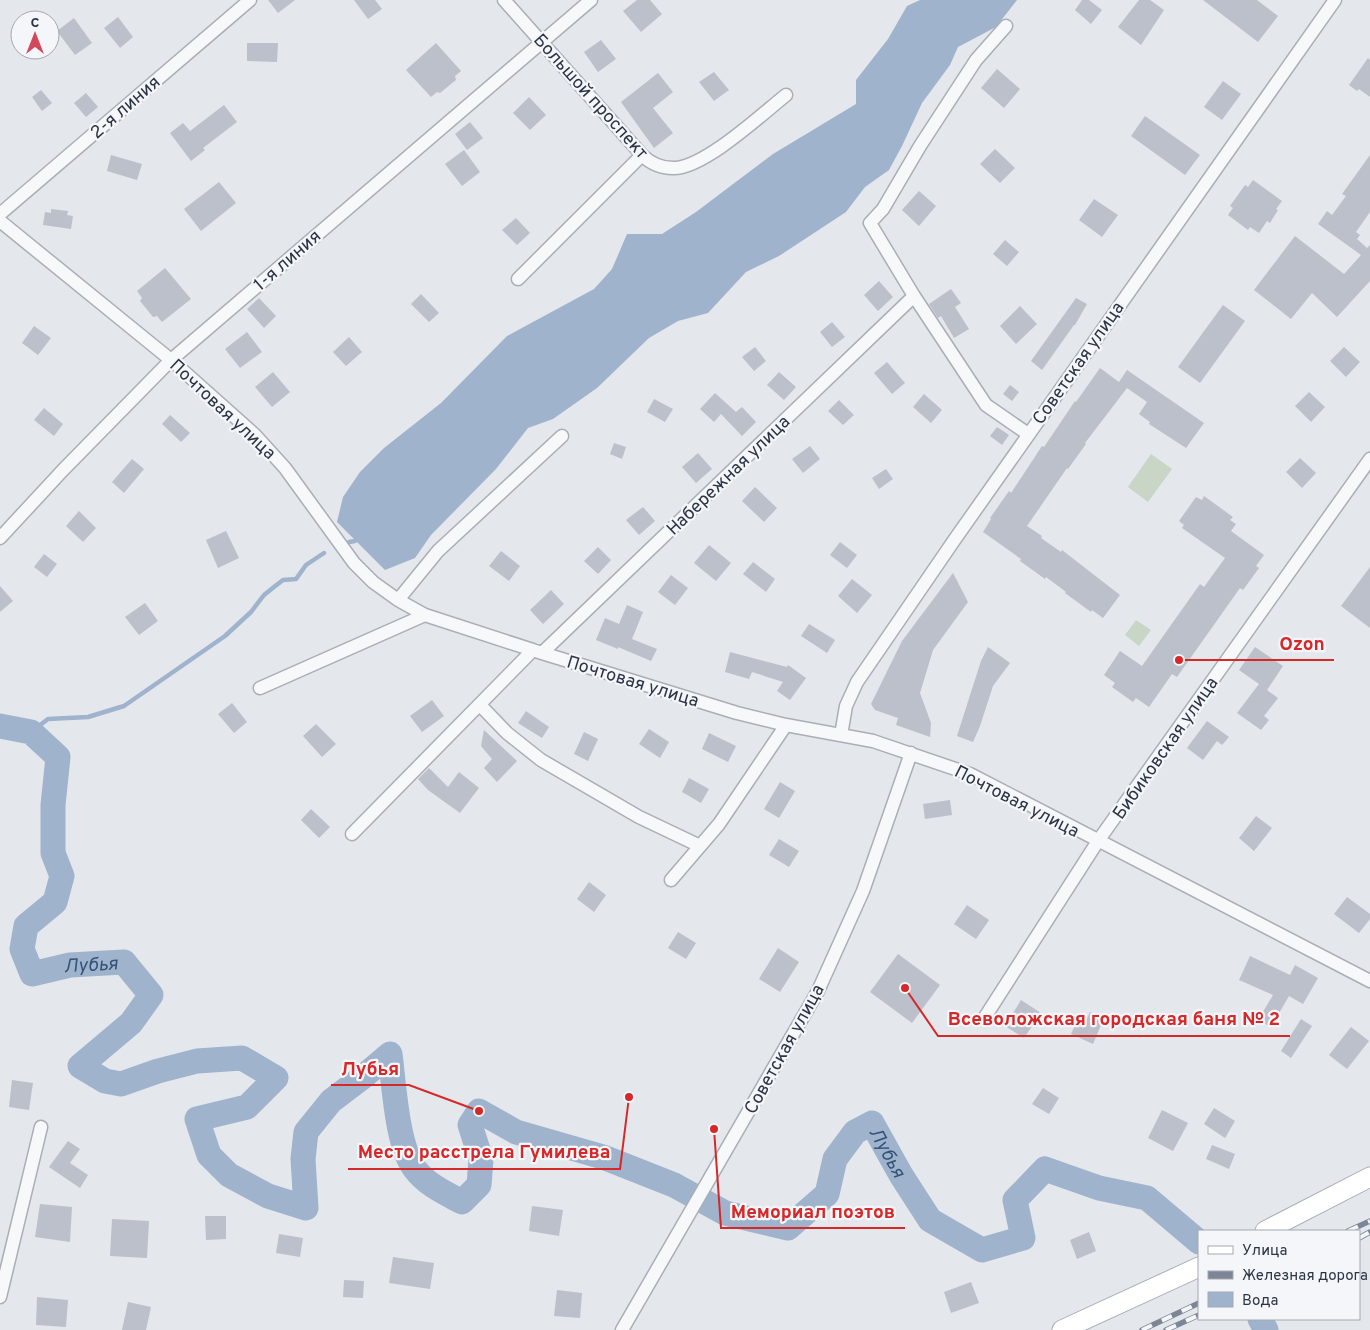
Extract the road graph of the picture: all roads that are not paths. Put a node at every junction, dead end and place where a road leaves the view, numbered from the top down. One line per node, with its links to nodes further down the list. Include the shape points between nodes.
1 (250, 0): 9 (street, 2-я линия)
2 (504, 0): 6 (street, Большой проспект)
3 (591, 0): 6 (street, 1-я линия)
4 (1334, 0): 14 (street, Советская улица)
5 (1006, 26): 12 (street, via 976,60 883,209 870,223)
6 (542, 41): 8 (street, Большой проспект); 13 (street, 1-я линия)
7 (786, 95): 8 (street, Большой проспект, via 715,151 690,165 675,169 652,165)
8 (642, 155): 11 (street)
9 (0, 214)
10 (0, 221): 13 (street, Почтовая улица)
11 (518, 279)
12 (914, 296): 14 (street, via 986,405); 20 (street, Набережная улица)
13 (171, 360): 17 (street, 1-я линия); 18 (street, Почтовая улица, via 255,435 285,468 354,563)
14 (1028, 434): 24 (street, Советская улица, via 857,682 846,706)
15 (562, 436): 18 (street, via 438,551)
16 (1370, 459): 27 (street, Бибиковская улица)
17 (0, 538)
18 (398, 600): 19 (street, Почтовая улица)
19 (425, 615): 20 (street, Почтовая улица); 21 (street)
20 (538, 652): 22 (street, Набережная улица); 23 (street, Почтовая улица)
21 (260, 688)
22 (480, 705): 26 (street, Набережная улица); 28 (street, via 507,733 541,760 640,817)
23 (786, 726): 24 (street, Почтовая улица); 28 (street, via 719,824)
24 (841, 735): 25 (street, Почтовая улица)
25 (911, 753): 27 (street, Почтовая улица, via 987,781); 37 (street, Советская улица, via 863,891 818,990)
26 (352, 834)
27 (1098, 842): 30 (street, Почтовая улица); 31 (street, Бибиковская улица)
28 (700, 846): 29 (street)
29 (671, 880)
30 (1368, 975)
31 (985, 1017)
32 (41, 1127): 36 (street)
33 (1370, 1177): 34 (street)
34 (1267, 1230)
35 (1196, 1269): 38 (street)
36 (0, 1297)
37 (622, 1330)
38 (1062, 1330)

